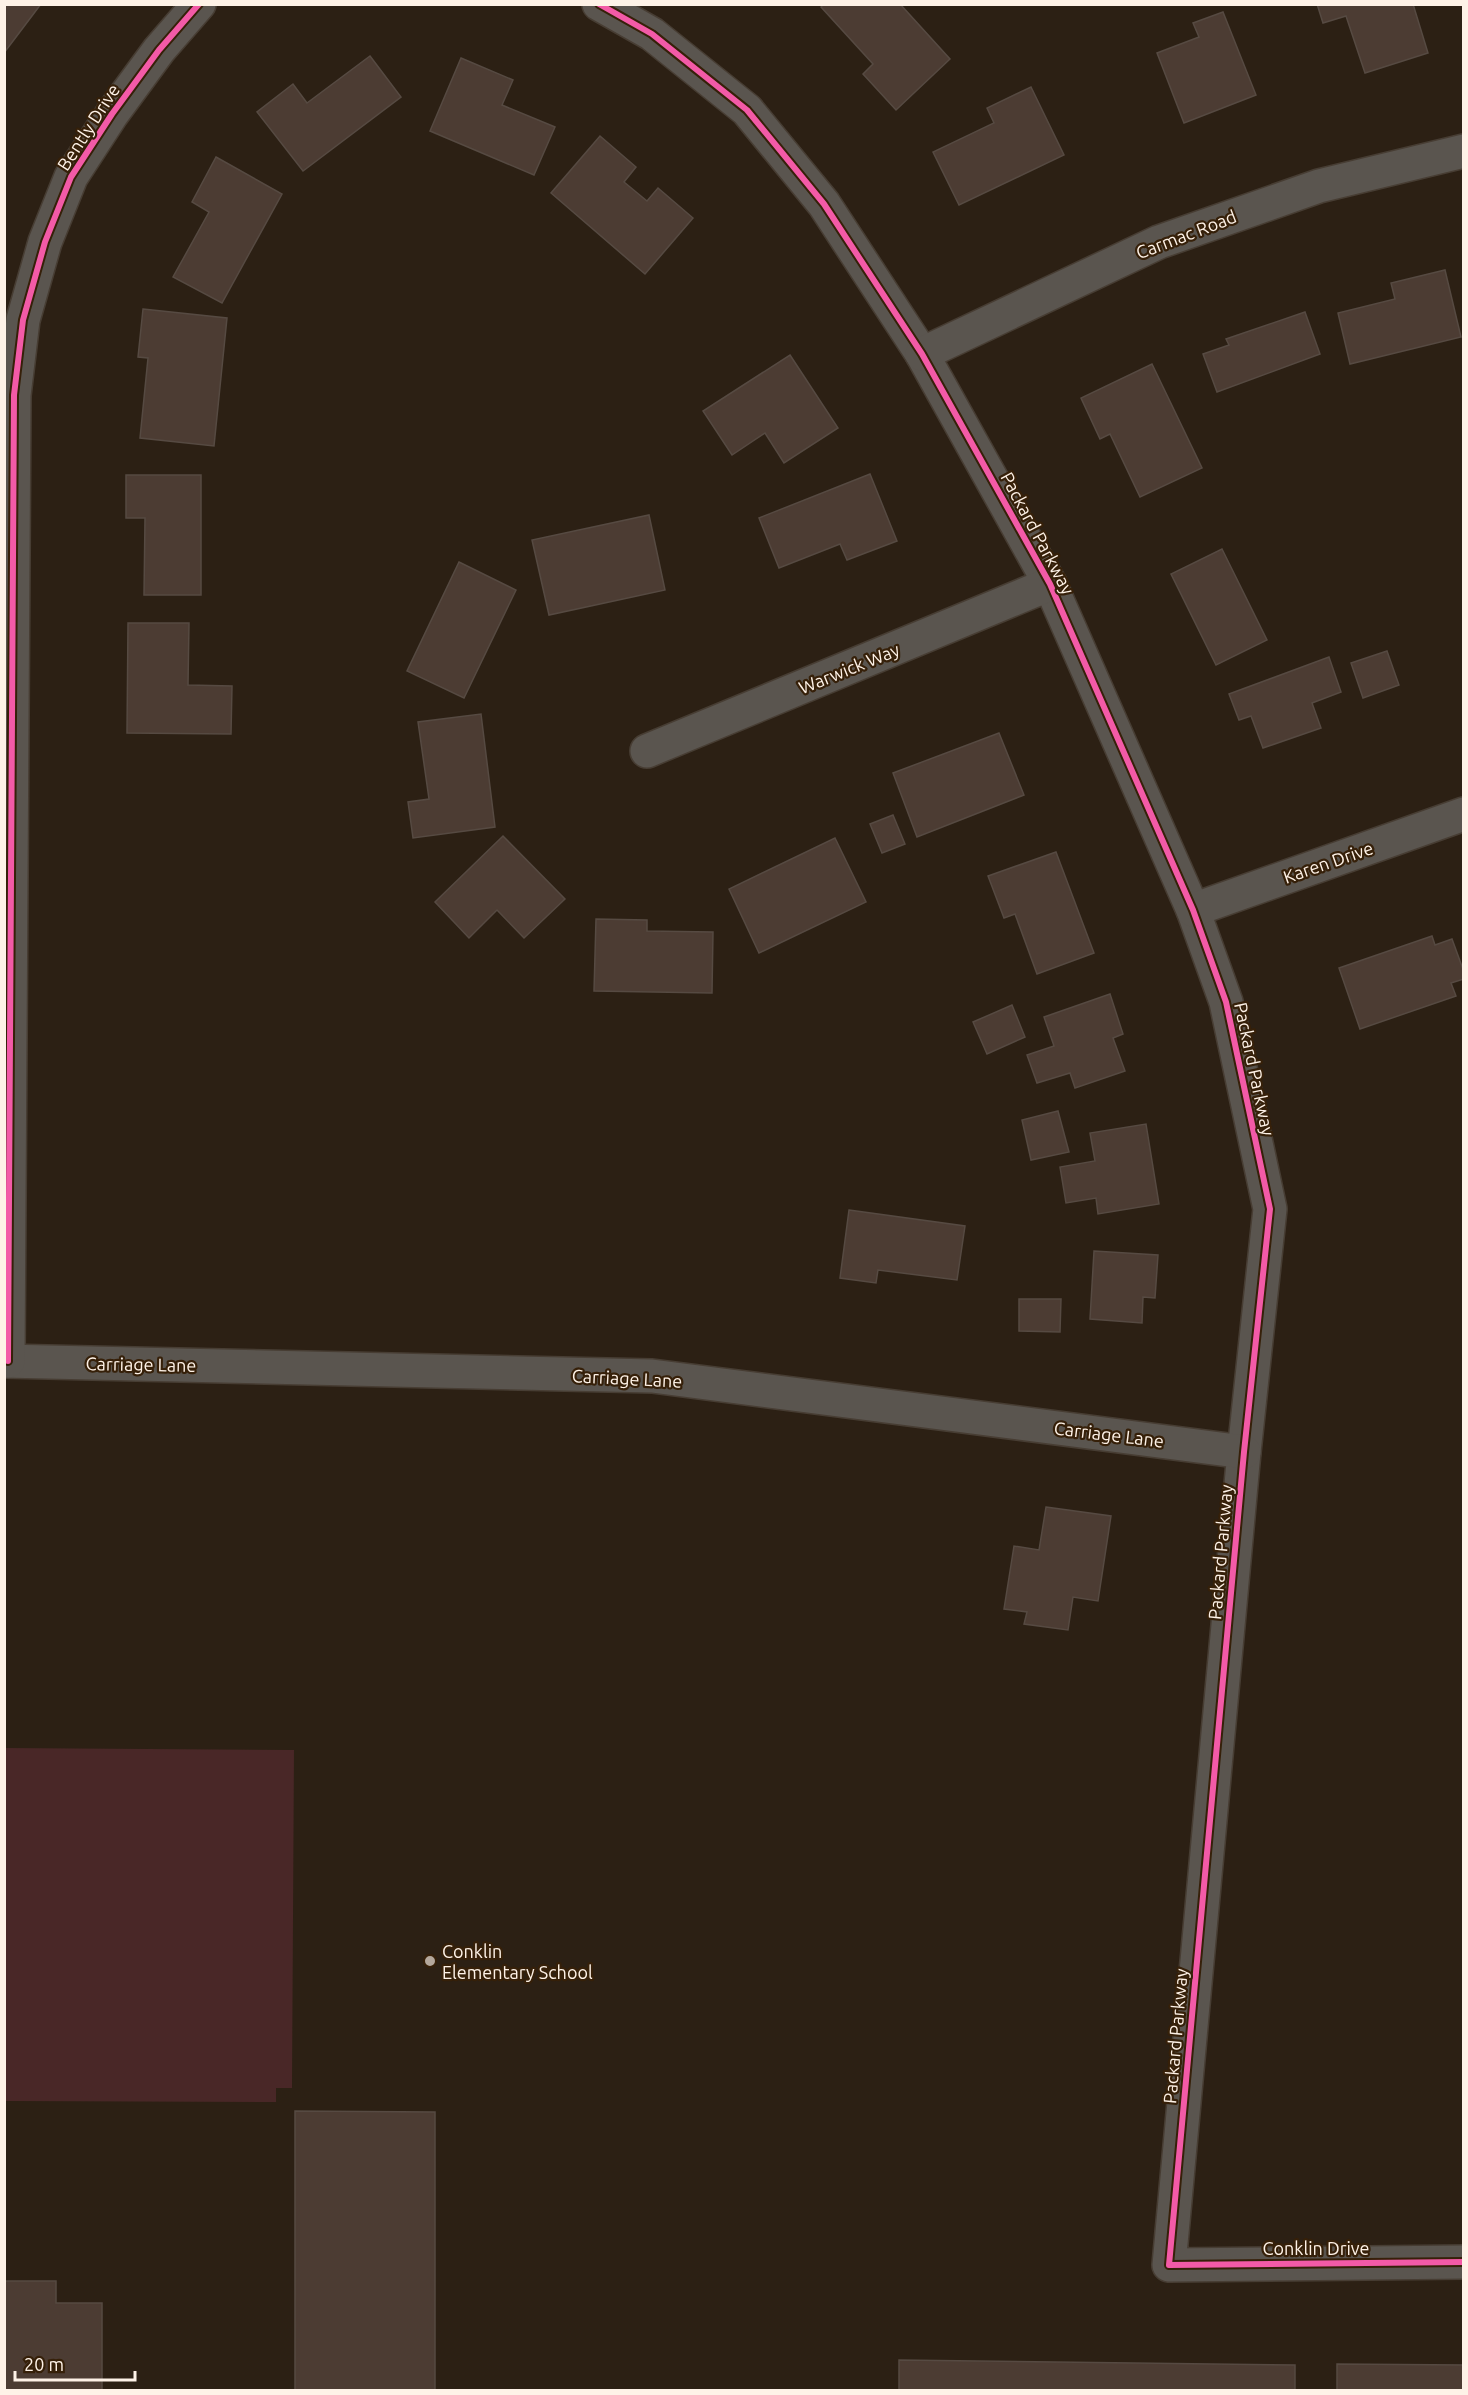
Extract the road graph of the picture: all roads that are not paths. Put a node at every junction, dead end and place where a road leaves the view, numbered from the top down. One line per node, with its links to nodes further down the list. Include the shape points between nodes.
1 (199, 4): 9 (street, Bently Drive, via 138,77 71,177 45,242 23,320 14,394)
2 (599, 4): 4 (street, Packard Parkway, via 652,34 747,110 824,204)
3 (1464, 151): 4 (street, Carmac Road, via 1319,186 1159,242)
4 (922, 354): 5 (street, Packard Parkway)
5 (1050, 584): 6 (street, Warwick Way); 8 (street, Packard Parkway)
6 (647, 751)
7 (1464, 814): 8 (street, Karen Drive)
8 (1193, 910): 10 (street, Packard Parkway, via 1226,1002 1270,1209)
9 (6, 1361): 10 (street, Carriage Lane, via 652,1376)
10 (1244, 1452): 12 (street, Packard Parkway)
11 (1464, 2262): 12 (street, Conklin Drive)
12 (1169, 2265)

